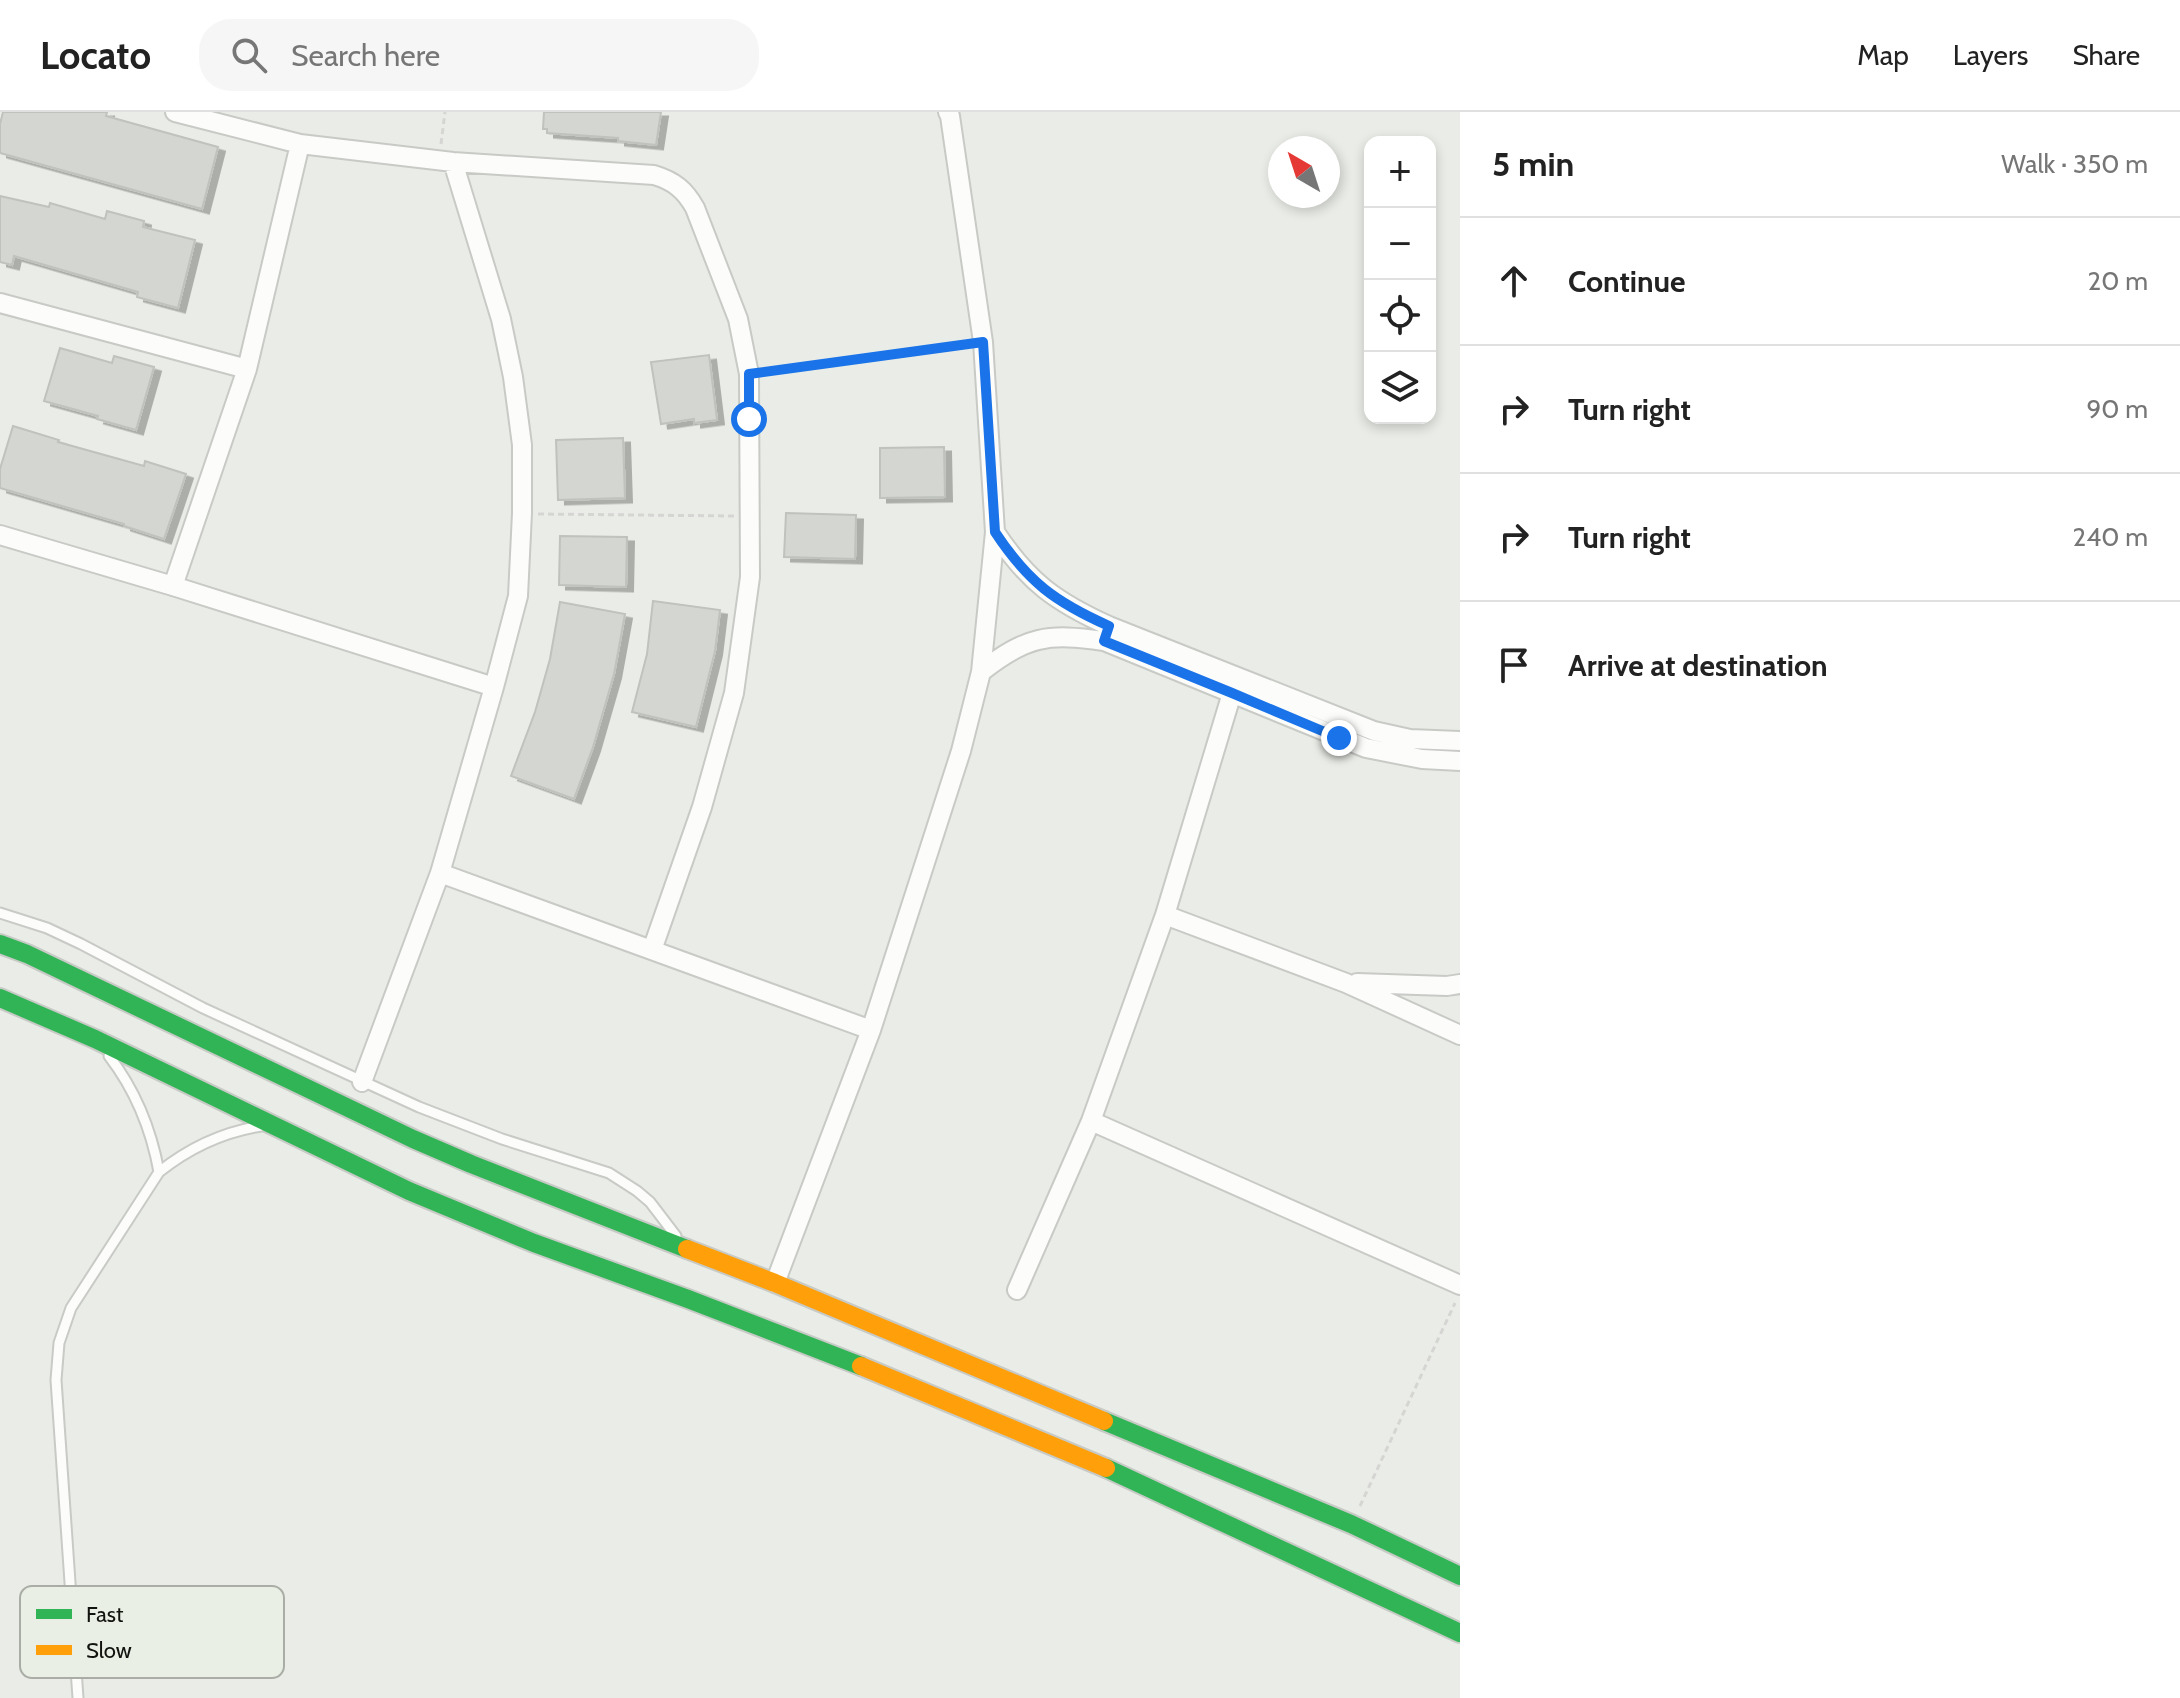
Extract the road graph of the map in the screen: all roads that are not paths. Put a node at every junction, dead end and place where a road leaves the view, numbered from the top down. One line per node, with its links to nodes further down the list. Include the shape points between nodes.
1 (175, 112): 3 (street)
2 (950, 113): 7 (street, via 983,342)
3 (300, 144): 4 (street); 6 (street)
4 (446, 161): 12 (street, via 497,305 522,445 518,596); 20 (street, via 654,175 677,184 695,208 738,319 749,374 750,577 734,693 702,807)
5 (0, 303): 6 (street)
6 (247, 369): 9 (street)
7 (995, 532): 10 (street, via 1020,567 1051,596); 11 (street)
8 (0, 535): 9 (street)
9 (173, 586): 12 (street)
10 (1106, 634): 11 (street, via 1038,638); 13 (street); 14 (street, via 1374,731)
11 (981, 672): 24 (street, via 961,751)
12 (494, 687): 16 (street)
13 (1232, 693): 15 (street, via 1366,748); 18 (street)
14 (1460, 741)
15 (1460, 761)
16 (440, 873): 20 (street); 27 (street)
17 (0, 913): 27 (lane, via 47,928)
18 (1165, 915): 21 (street); 28 (street)
19 (0, 944): 31 (street, via 413,1139)
20 (652, 950): 24 (street)
21 (1346, 983): 22 (street); 25 (street)
22 (1460, 984)
23 (0, 998): 26 (street)
24 (871, 1030): 32 (street)
25 (1460, 1035)
26 (95, 1039): 29 (street); 30 (lane, via 134,1094)
27 (362, 1082): 31 (lane, via 467,1126 609,1173 650,1202)
28 (1091, 1121): 33 (street); 34 (street)
29 (272, 1125): 30 (lane, via 207,1142); 37 (street, via 534,1243 907,1384 1141,1483)
30 (159, 1172): 36 (lane, via 71,1308 59,1343 56,1380)
31 (685, 1249): 32 (street)
32 (775, 1283): 35 (street, via 1351,1524)
33 (1460, 1285)
34 (1017, 1290)
35 (1460, 1576)
36 (70, 1586)
37 (1460, 1633)
38 (77, 1678): 39 (lane)
39 (78, 1698)

